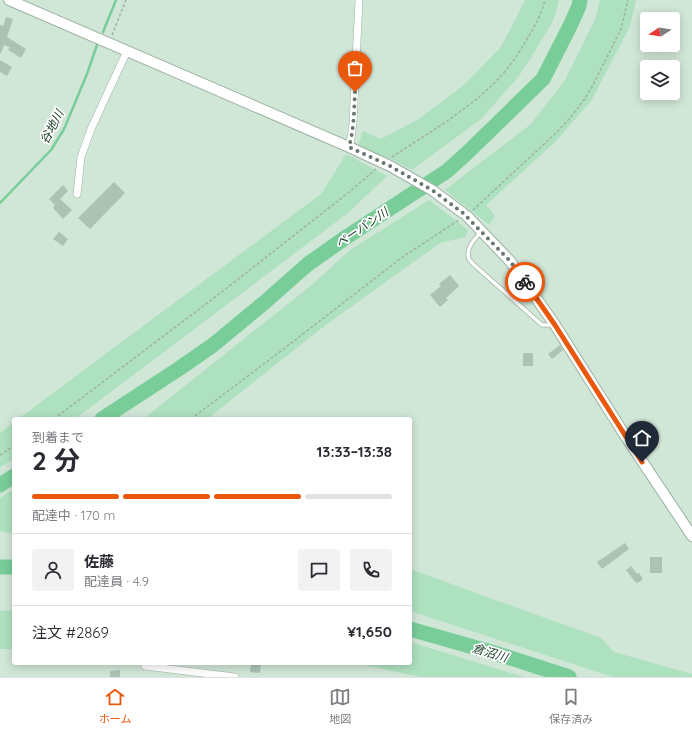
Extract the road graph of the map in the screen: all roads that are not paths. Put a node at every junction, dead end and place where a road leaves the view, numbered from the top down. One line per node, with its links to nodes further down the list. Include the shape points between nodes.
1 (9, 0): 3 (street)
2 (359, 0): 4 (street, via 352,138)
3 (127, 51): 4 (street); 5 (street, via 81,157)
4 (349, 147): 6 (street, via 432,190 465,214)
5 (77, 194)
6 (482, 232): 7 (street, via 510,261); 7 (lane, via 469,249 469,258 473,264 542,325)
7 (555, 325): 8 (street)
8 (692, 536)
9 (145, 666): 10 (street)
10 (236, 677)

